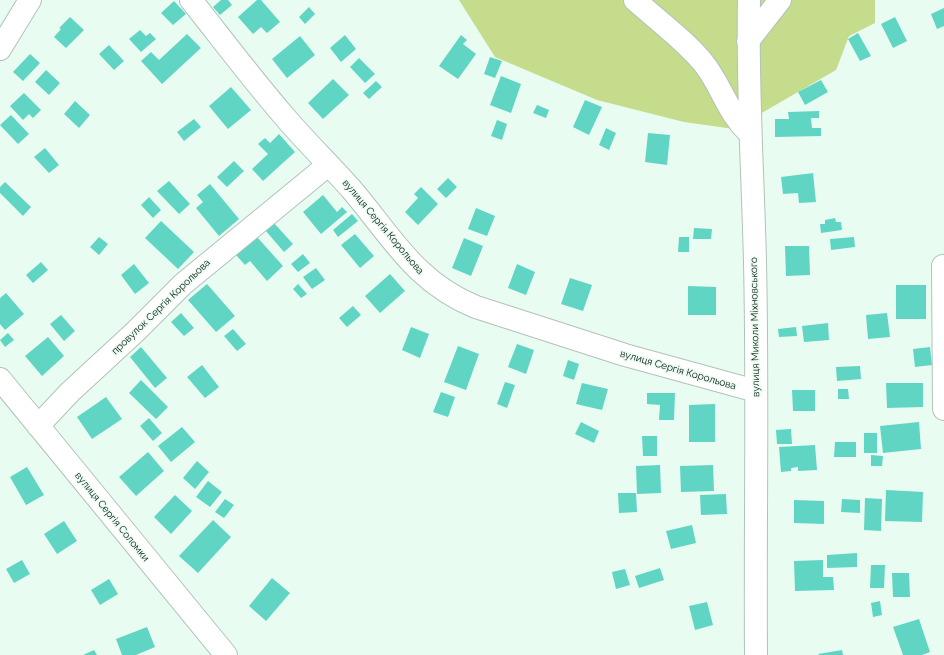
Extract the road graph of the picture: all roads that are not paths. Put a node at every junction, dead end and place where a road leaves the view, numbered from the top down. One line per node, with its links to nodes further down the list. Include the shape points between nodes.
1 (30, 0): 7 (street)
2 (191, 0): 9 (street, вулиця Сергія Корольова, via 271,100)
3 (635, 0): 8 (street, via 699,58 711,74 730,112)
4 (749, 0): 6 (street, вулиця Миколи Міхновського)
5 (780, 0): 6 (street)
6 (748, 41): 8 (street, вулиця Миколи Міхновського)
7 (0, 49)
8 (750, 134): 12 (street, вулиця Миколи Міхновського)
9 (328, 165): 12 (street, вулиця Сергія Корольова, via 418,270 432,284 462,301 625,355); 14 (street, провулок Сергія Корольова, via 183,284)
10 (943, 266): 13 (street)
11 (0, 379): 14 (street, вулиця Сергія Соломки)
12 (756, 391): 16 (street, вулиця Миколи Міхновського)
13 (944, 409)
14 (38, 426): 15 (street, вулиця Сергія Соломки)
15 (226, 655)
16 (756, 655)

